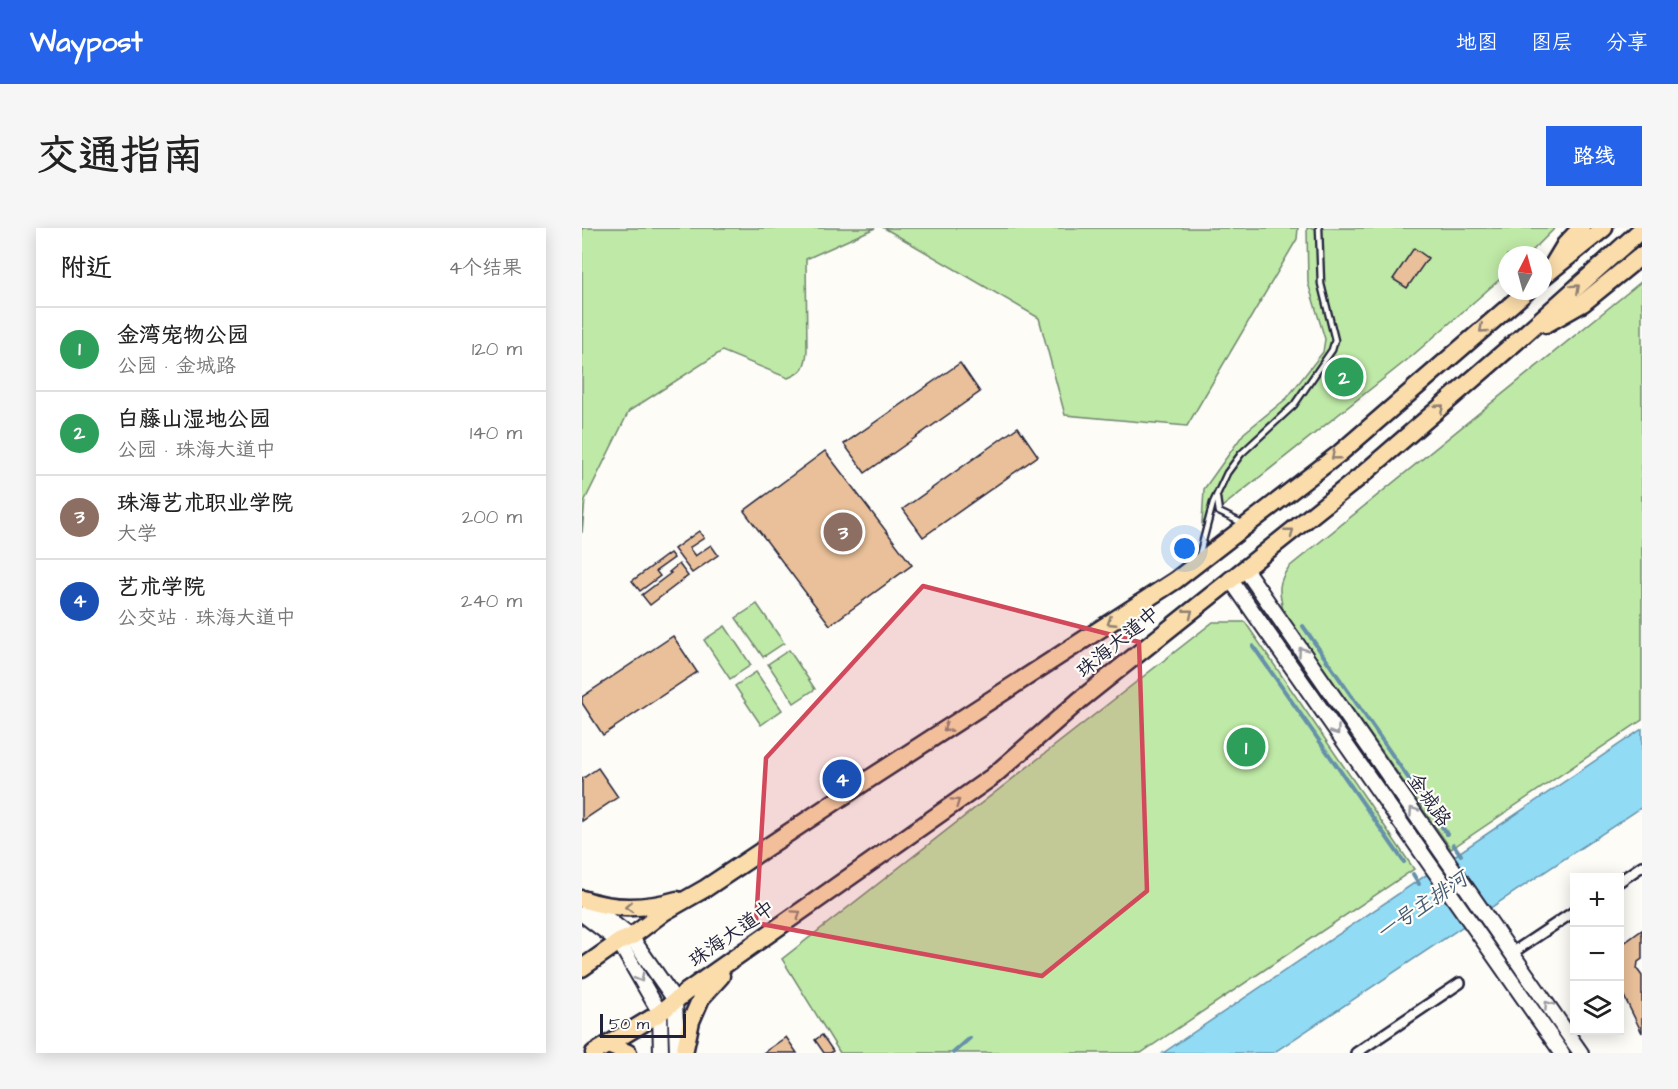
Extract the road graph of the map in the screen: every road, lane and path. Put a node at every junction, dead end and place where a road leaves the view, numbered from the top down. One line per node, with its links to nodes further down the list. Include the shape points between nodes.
1 (1319, 228): 10 (lane, via 1321,284 1335,340 1332,350 1294,405 1241,454)
2 (1581, 228): 6 (highway)
3 (1604, 228): 7 (highway)
4 (1642, 229): 9 (highway, 珠海大道中, one-way to 4)
5 (1642, 255): 9 (highway, via 1583,303)
6 (1552, 264)
7 (1552, 269)
8 (1517, 300): 11 (highway, 珠海大道中, one-way to 11, via 1340,453)
9 (1517, 341): 13 (highway, 珠海大道中, one-way to 9, via 1361,476)
10 (1218, 493): 11 (lane, via 1219,512); 12 (lane)
11 (1248, 525): 12 (highway, 珠海大道中)
12 (1196, 566): 17 (highway, 珠海大道中, one-way to 17)
13 (1245, 569): 14 (highway, 珠海大道中); 22 (street, 金城路, one-way to 13)
14 (1230, 579): 23 (highway, 珠海大道中, one-way to 14, via 992,777); 24 (street, 金城路, one-way to 24)
15 (1642, 866): 16 (street)
16 (1624, 878)
17 (706, 888): 18 (highway, one-way to 18, via 664,904 633,907 600,906); 21 (highway, 珠海大道中)
18 (582, 899): 21 (street)
19 (582, 914): 21 (street)
20 (1570, 914): 25 (street)
21 (625, 940): 26 (highway, 珠海大道中); 28 (street); 29 (street, one-way to 29)
22 (1503, 941): 24 (street); 25 (street, 金城路)
23 (749, 947): 28 (highway, 珠海大道中); 34 (highway, via 701,998)
24 (1490, 950): 36 (street, 金城路)
25 (1512, 953): 37 (street, 金城路, one-way to 25)
26 (582, 968)
27 (1460, 983): 35 (street)
28 (675, 1000): 29 (highway, 珠海大道中); 33 (street)
29 (660, 1013): 30 (highway, 珠海大道中); 32 (street)
30 (601, 1049): 31 (highway)
31 (628, 1053)
32 (661, 1053)
33 (676, 1053)
34 (684, 1053)
35 (1356, 1053)
36 (1562, 1053)
37 (1581, 1053)

